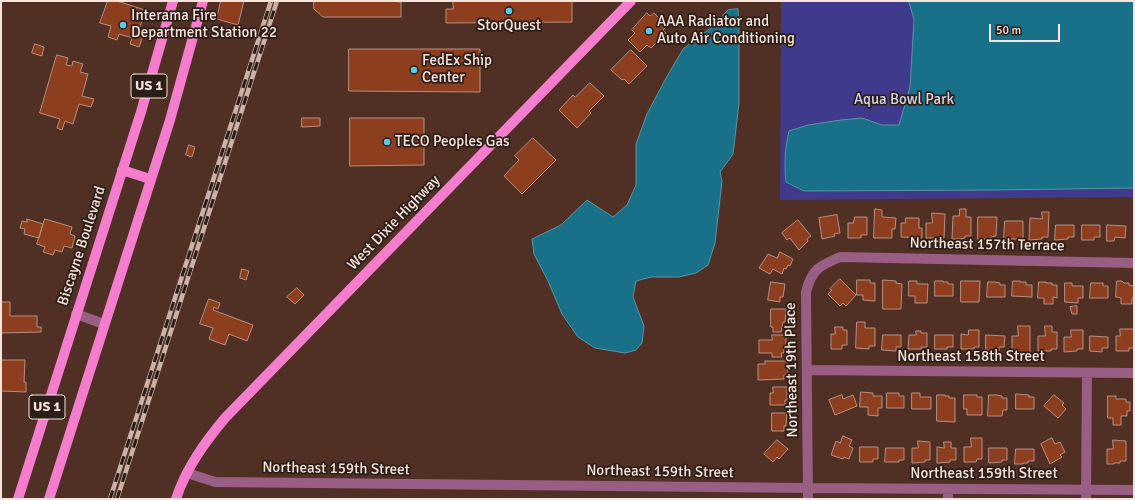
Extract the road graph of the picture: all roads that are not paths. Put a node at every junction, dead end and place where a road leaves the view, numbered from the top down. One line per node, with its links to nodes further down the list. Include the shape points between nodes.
1 (173, 1): 4 (main road, Biscayne Boulevard / US 1)
2 (203, 1): 5 (main road, US 1, via 170,120)
3 (631, 1): 13 (main road, West Dixie Highway, via 225,418 211,434)
4 (122, 170): 5 (main road); 8 (main road, Biscayne Boulevard / US 1)
5 (150, 179): 9 (main road, US 1)
6 (840, 257): 7 (street, Northeast 157th Terrace); 10 (street, Northeast 19th Place, via 819,267 810,279 806,292)
7 (1134, 263)
8 (76, 314): 9 (street); 18 (main road, Biscayne Boulevard / US 1)
9 (104, 324): 19 (main road, US 1)
10 (807, 370): 11 (street, Northeast 158th Street); 14 (street, Northeast 19th Place)
11 (1087, 373): 12 (street, Northeast 158th Street); 17 (street)
12 (1134, 373)
13 (187, 473): 14 (street, Northeast 159th Street, via 214,482); 20 (main road, West Dixie Highway)
14 (808, 488): 16 (street, Northeast 159th Street); 21 (street, Northeast 19th Place)
15 (1134, 490): 17 (street, Northeast 159th Street)
16 (948, 494): 17 (street, Northeast 159th Street)
17 (1086, 494)
18 (18, 499)
19 (49, 499)
20 (176, 499)
21 (808, 499)

